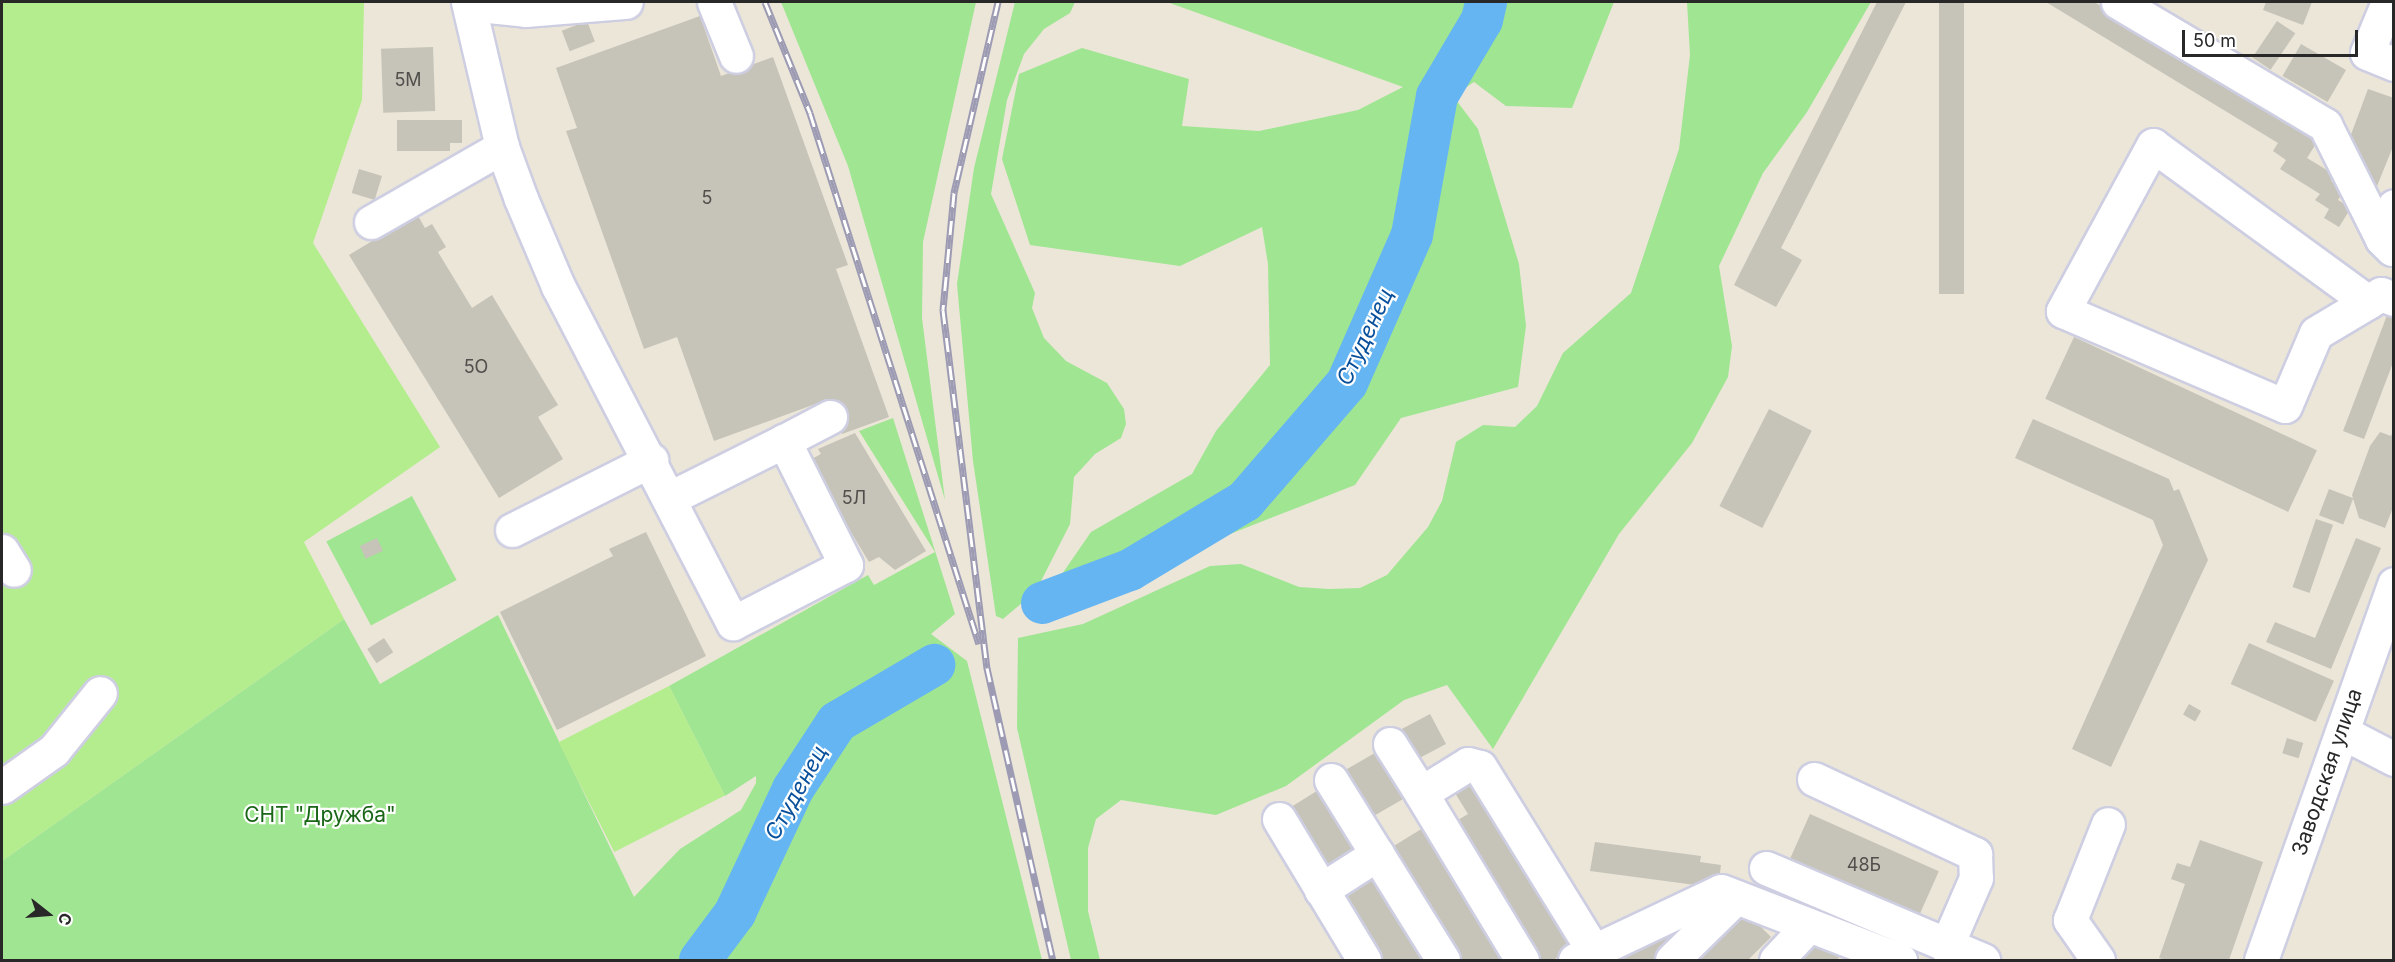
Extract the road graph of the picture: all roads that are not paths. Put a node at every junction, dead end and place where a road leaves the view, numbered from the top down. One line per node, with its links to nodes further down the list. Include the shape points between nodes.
1 (626, 2): 4 (street, via 526,10)
2 (714, 2): 6 (street)
3 (2388, 2): 7 (street, via 2367,53)
4 (469, 3): 8 (street)
5 (2123, 3): 11 (street, via 2325,125)
6 (736, 56)
7 (2394, 64)
8 (502, 147): 10 (street); 15 (street, via 558,286)
9 (2394, 206): 11 (street)
10 (371, 222)
11 (2388, 245)
12 (2381, 301): 12 (street, via 2153,145 2063,311 2285,405 2316,333)
13 (830, 417): 14 (street)
14 (784, 441): 16 (street); 16 (street, via 846,565 733,623)
15 (651, 460): 16 (street); 17 (street)
16 (670, 498)
17 (512, 530)
18 (2394, 584): 20 (street, Заводская улица)
19 (100, 693): 25 (street, via 54,750)
20 (2342, 732): 22 (street); 44 (street, Заводская улица)
21 (1390, 744): 26 (street)
22 (2394, 759)
23 (1814, 779): 34 (street, via 1975,854 1976,878)
24 (1331, 780): 29 (street)
25 (2, 787)
26 (1420, 793): 35 (street, via 1476,764); 39 (street)
27 (1279, 819): 31 (street)
28 (2108, 824): 43 (street, via 2070,920)
29 (1377, 854): 31 (street); 38 (street)
30 (1766, 868): 34 (street)
31 (1321, 890): 37 (street)
32 (1736, 897): 33 (street); 35 (street, via 1721,891); 40 (street)
33 (1809, 925): 36 (street); 41 (street)
34 (1946, 947): 42 (street)
35 (1583, 954)
36 (1885, 958)
37 (1364, 960)
38 (1443, 960)
39 (1522, 960)
40 (1672, 960)
41 (1776, 960)
42 (1983, 960)
43 (2098, 960)
44 (2261, 960)

